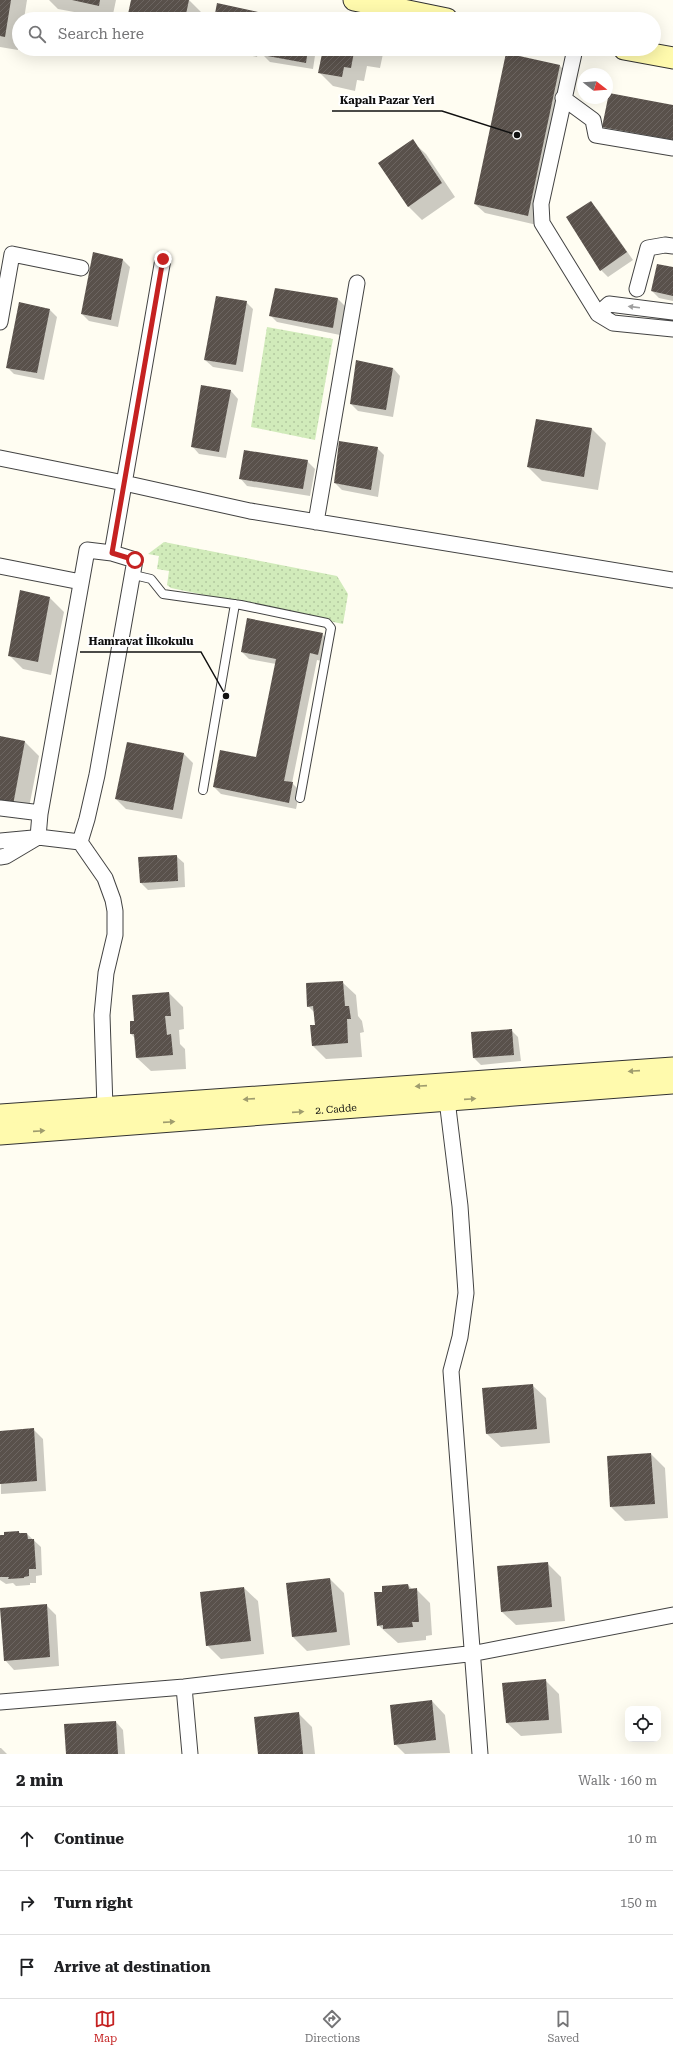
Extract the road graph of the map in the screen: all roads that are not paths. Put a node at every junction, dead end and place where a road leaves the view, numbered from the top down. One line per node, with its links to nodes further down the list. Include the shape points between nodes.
1 (354, 0): 2 (main road)
2 (413, 12)
3 (572, 56): 6 (street)
4 (661, 56): 5 (main road)
5 (673, 58)
6 (563, 98): 7 (street, via 593,120 596,136); 14 (street, via 541,204 542,223)
7 (673, 148)
8 (673, 246): 12 (street, via 648,248)
9 (163, 259): 18 (street)
10 (81, 268): 15 (street, via 12,254)
11 (357, 283): 19 (street)
12 (637, 289)
13 (673, 312): 14 (street, one-way to 14, via 609,304)
14 (598, 314): 16 (street, via 613,323)
15 (0, 322)
16 (673, 329)
17 (0, 458): 18 (street)
18 (124, 483): 19 (street, via 250,511); 20 (street)
19 (316, 522): 23 (street)
20 (112, 553): 22 (street, via 135,560); 24 (street, via 87,550)
21 (0, 566): 24 (street)
22 (134, 575): 25 (lane, via 150,579 163,594); 32 (street, via 97,775)
23 (673, 580)
24 (81, 582): 30 (street)
25 (234, 604): 26 (lane); 27 (lane, via 327,622 331,628)
26 (203, 790)
27 (300, 798)
28 (0, 808): 29 (street)
29 (33, 812)
30 (38, 837): 31 (street); 32 (street); 33 (street)
31 (0, 842)
32 (80, 842): 37 (street, via 105,878 115,911 115,935 106,974 102,1015)
33 (0, 857)
34 (673, 1068): 37 (main road, 2. Cadde, one-way to 37)
35 (673, 1083): 36 (main road, 2. Cadde, one-way to 35)
36 (447, 1100): 39 (main road, 2. Cadde, one-way to 36); 41 (street, via 460,1206 466,1293 460,1337 451,1371)
37 (105, 1108): 38 (main road, 2. Cadde)
38 (0, 1115)
39 (0, 1134)
40 (673, 1615): 41 (street)
41 (472, 1653): 42 (street); 45 (street)
42 (184, 1688): 43 (street); 44 (street)
43 (0, 1702)
44 (190, 1754)
45 (480, 1754)

